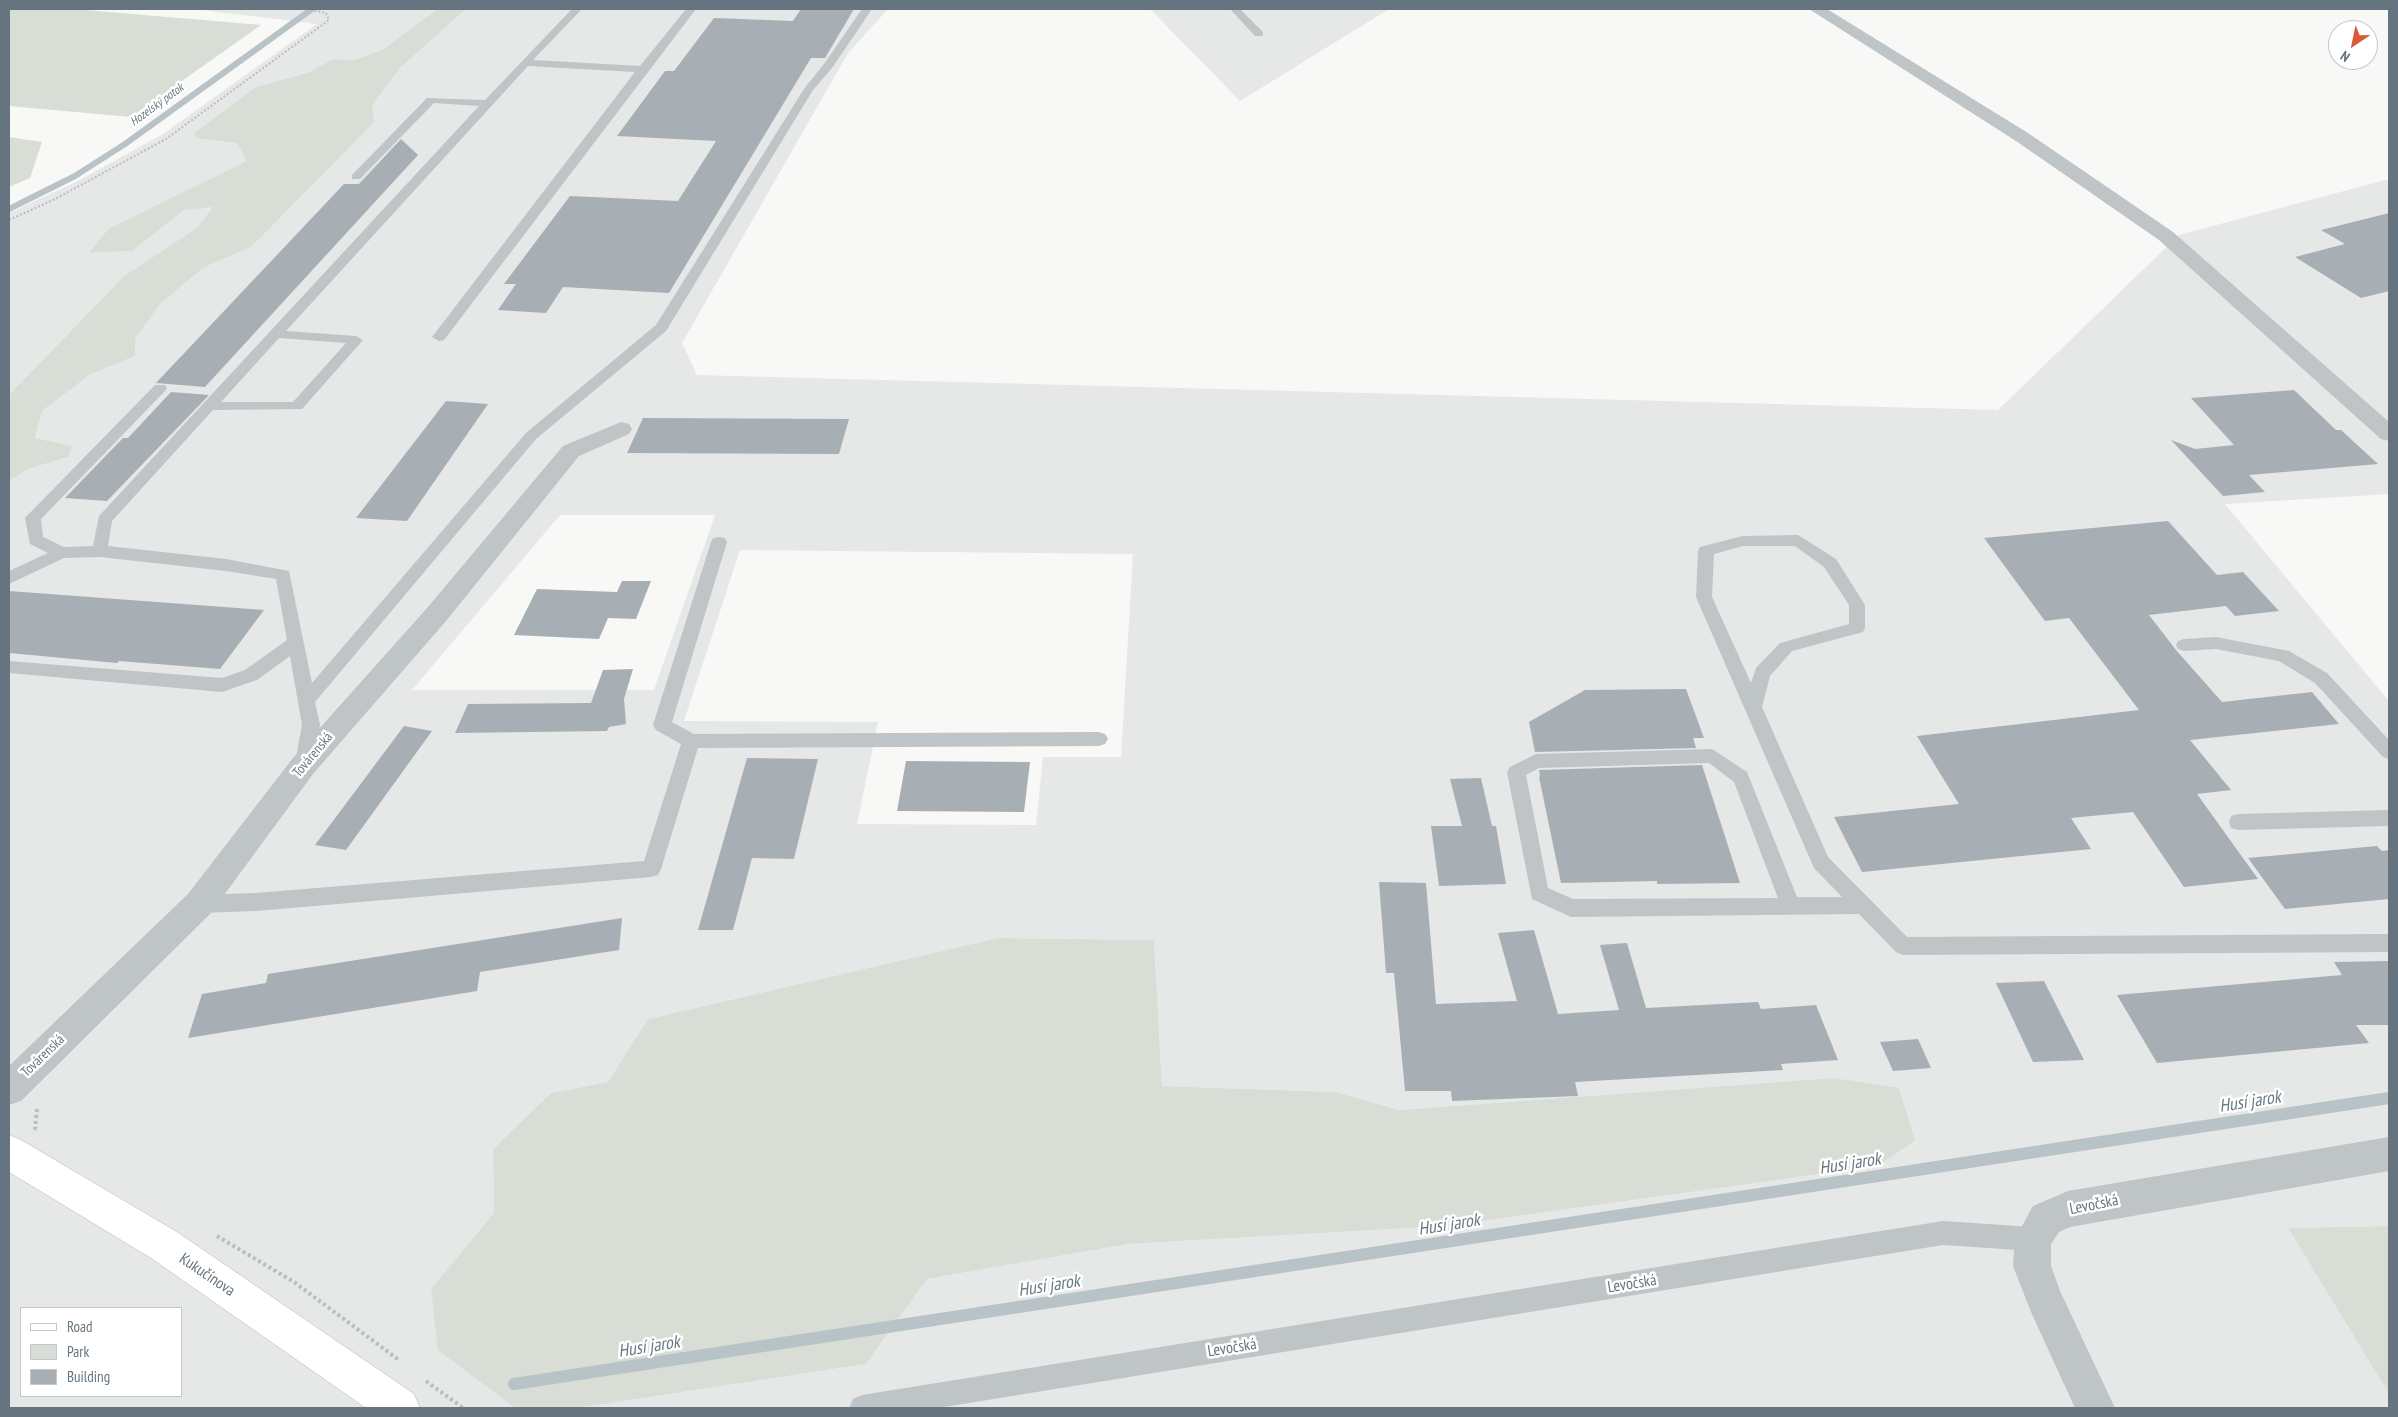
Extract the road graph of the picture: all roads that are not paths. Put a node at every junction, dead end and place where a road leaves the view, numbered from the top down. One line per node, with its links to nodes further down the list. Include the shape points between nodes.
1 (577, 9): 7 (lane)
2 (690, 9): 8 (lane)
3 (867, 9): 24 (lane, via 808,89 661,328 531,436)
4 (1235, 9): 6 (lane)
5 (1817, 9): 16 (street, via 2022,136 2166,236)
6 (1259, 34)
7 (525, 63): 8 (lane); 9 (lane)
8 (644, 69): 12 (lane)
9 (488, 103): 10 (lane, via 431,100); 11 (lane)
10 (356, 177)
11 (276, 334): 14 (lane); 14 (lane, via 356,340 297,406)
12 (439, 337)
13 (160, 388): 19 (lane, via 33,518 36,540)
14 (209, 406): 18 (lane, via 104,520)
15 (621, 429): 29 (street, Továrenská, via 572,452 437,614)
16 (2389, 434)
17 (719, 542): 27 (lane, via 662,725)
18 (100, 551): 19 (lane); 21 (lane, via 226,565 283,575)
19 (62, 553): 20 (lane)
20 (9, 578)
21 (296, 642): 23 (lane, via 251,676 222,685); 24 (lane)
22 (2184, 645): 28 (lane, via 2216,643 2283,655 2321,678)
23 (9, 667)
24 (307, 700): 29 (lane, via 311,725)
25 (1753, 708): 25 (lane, via 1704,597 1706,551 1743,541 1798,540 1830,563 1857,605 1857,628 1786,647 1762,673); 33 (lane, via 1821,862)
26 (1099, 739): 27 (lane)
27 (691, 741): 32 (lane, via 651,869)
28 (2389, 752)
29 (303, 766): 32 (street, Továrenská)
30 (2389, 818): 31 (lane)
31 (2238, 822)
32 (198, 904): 36 (street, Továrenská)
33 (1863, 905): 34 (lane); 35 (lane, via 1903,946)
34 (1791, 906): 34 (lane, via 1571,908 1539,893 1516,772 1536,761 1712,756 1741,777)
35 (2389, 943)
36 (9, 1089)
37 (9, 1152): 40 (street, Kukučínova, via 164,1245)
38 (2389, 1154): 39 (street, Levočská, via 2068,1209 2046,1218)
39 (2033, 1239): 41 (lane, Levočská, via 1943,1233); 42 (street, via 2032,1266)
40 (400, 1408)
41 (862, 1408)
42 (2094, 1408)

